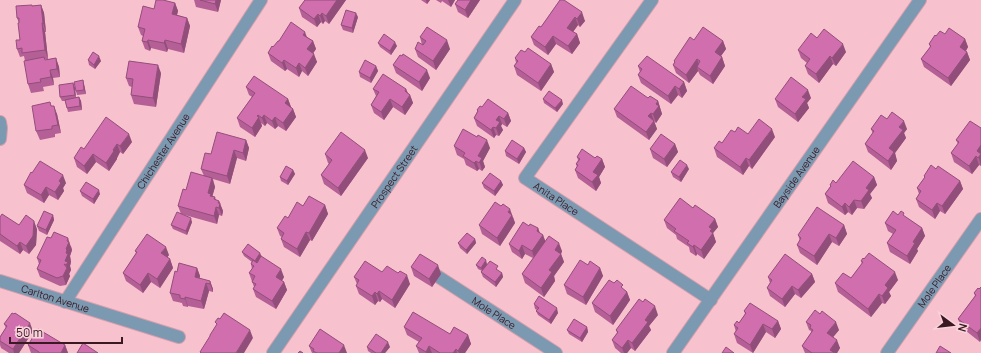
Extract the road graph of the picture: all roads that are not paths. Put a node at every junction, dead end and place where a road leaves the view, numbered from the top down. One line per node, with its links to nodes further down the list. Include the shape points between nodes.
1 (261, 0): 11 (street, Chichester Avenue)
2 (515, 0): 13 (street, Prospect Street)
3 (652, 0): 10 (street, Anita Place, via 525,178)
4 (920, 0): 10 (street, Bayside Avenue)
5 (0, 122): 6 (street)
6 (0, 139)
7 (981, 219): 16 (street, Mole Place)
8 (431, 272): 14 (street, Mole Place)
9 (0, 281): 11 (street, Carlton Avenue)
10 (711, 300): 15 (street, Bayside Avenue)
11 (65, 302): 12 (street, Carlton Avenue)
12 (179, 337)
13 (273, 353)
14 (556, 353)
15 (673, 353)
16 (886, 353)

